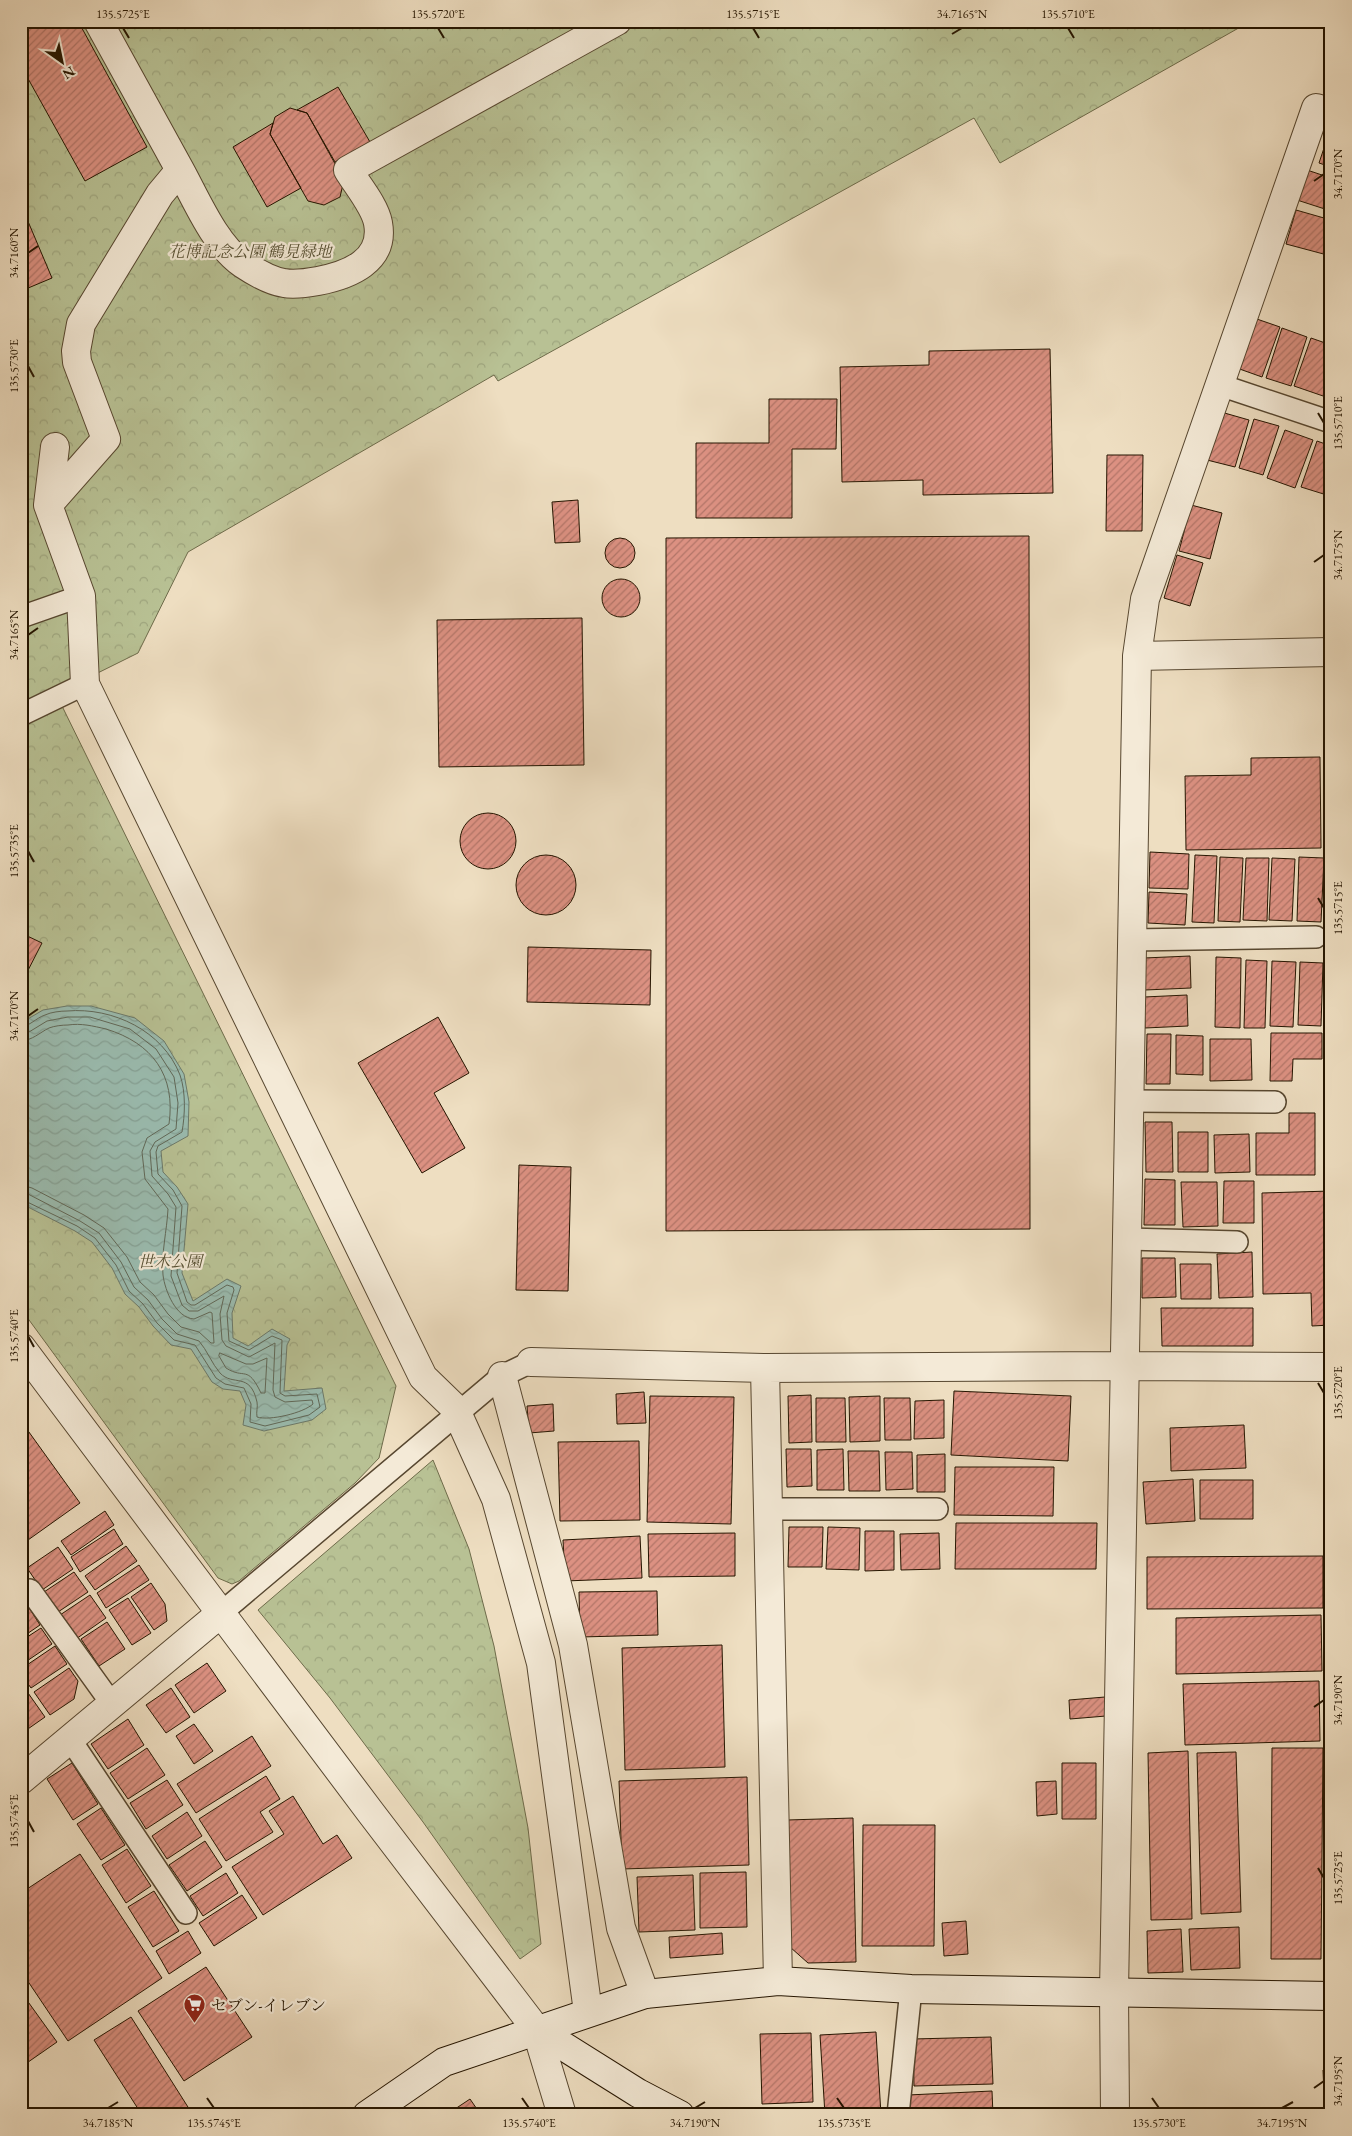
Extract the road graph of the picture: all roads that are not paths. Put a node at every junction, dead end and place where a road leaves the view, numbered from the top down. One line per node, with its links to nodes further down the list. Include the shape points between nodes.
1 (98, 21): 4 (street)
2 (617, 21): 4 (street, via 348,170 376,213 378,240 372,256 364,264 332,278 298,284 283,283 242,264 221,242)
3 (1331, 112): 5 (street, via 1316,108)
4 (180, 170): 8 (street, via 160,194 81,324 77,362 106,439)
5 (1220, 385): 6 (lane); 12 (street, via 1145,599)
6 (1331, 422)
7 (55, 446): 8 (street)
8 (48, 505): 9 (street)
9 (81, 596): 10 (lane); 13 (street)
10 (21, 617)
11 (1331, 652): 12 (street)
12 (1138, 656): 16 (street)
13 (85, 684): 14 (lane); 27 (street, via 423,1377)
14 (21, 715)
15 (1316, 938): 16 (lane)
16 (1132, 940): 17 (street)
17 (1130, 1101): 18 (lane); 19 (street)
18 (1275, 1102)
19 (1128, 1238): 20 (lane); 23 (street)
20 (1237, 1242)
21 (21, 1347): 31 (street)
22 (532, 1362): 25 (street); 26 (lane)
23 (1125, 1366): 24 (street); 25 (street); 38 (street)
24 (1331, 1367)
25 (765, 1368): 28 (street)
26 (502, 1376): 27 (lane); 39 (street, via 573,1645 621,1928)
27 (458, 1414): 31 (lane); 41 (street, via 496,1499 540,1662)
28 (768, 1509): 29 (lane); 36 (street)
29 (937, 1509)
30 (30, 1590): 32 (lane)
31 (221, 1614): 32 (street); 42 (street)
32 (112, 1704): 33 (street)
33 (70, 1739): 34 (street); 35 (lane)
34 (21, 1780)
35 (186, 1913)
36 (778, 1982): 37 (street); 39 (street)
37 (912, 1989): 38 (street); 47 (lane)
38 (1114, 1992): 40 (street); 48 (street)
39 (645, 1994): 41 (street)
40 (1331, 1996)
41 (588, 2012): 42 (street)
42 (536, 2029): 43 (street); 44 (street, via 444,2062); 45 (street)
43 (640, 2104): 46 (street)
44 (367, 2115)
45 (562, 2115)
46 (680, 2115)
47 (898, 2115)
48 (1115, 2115)

